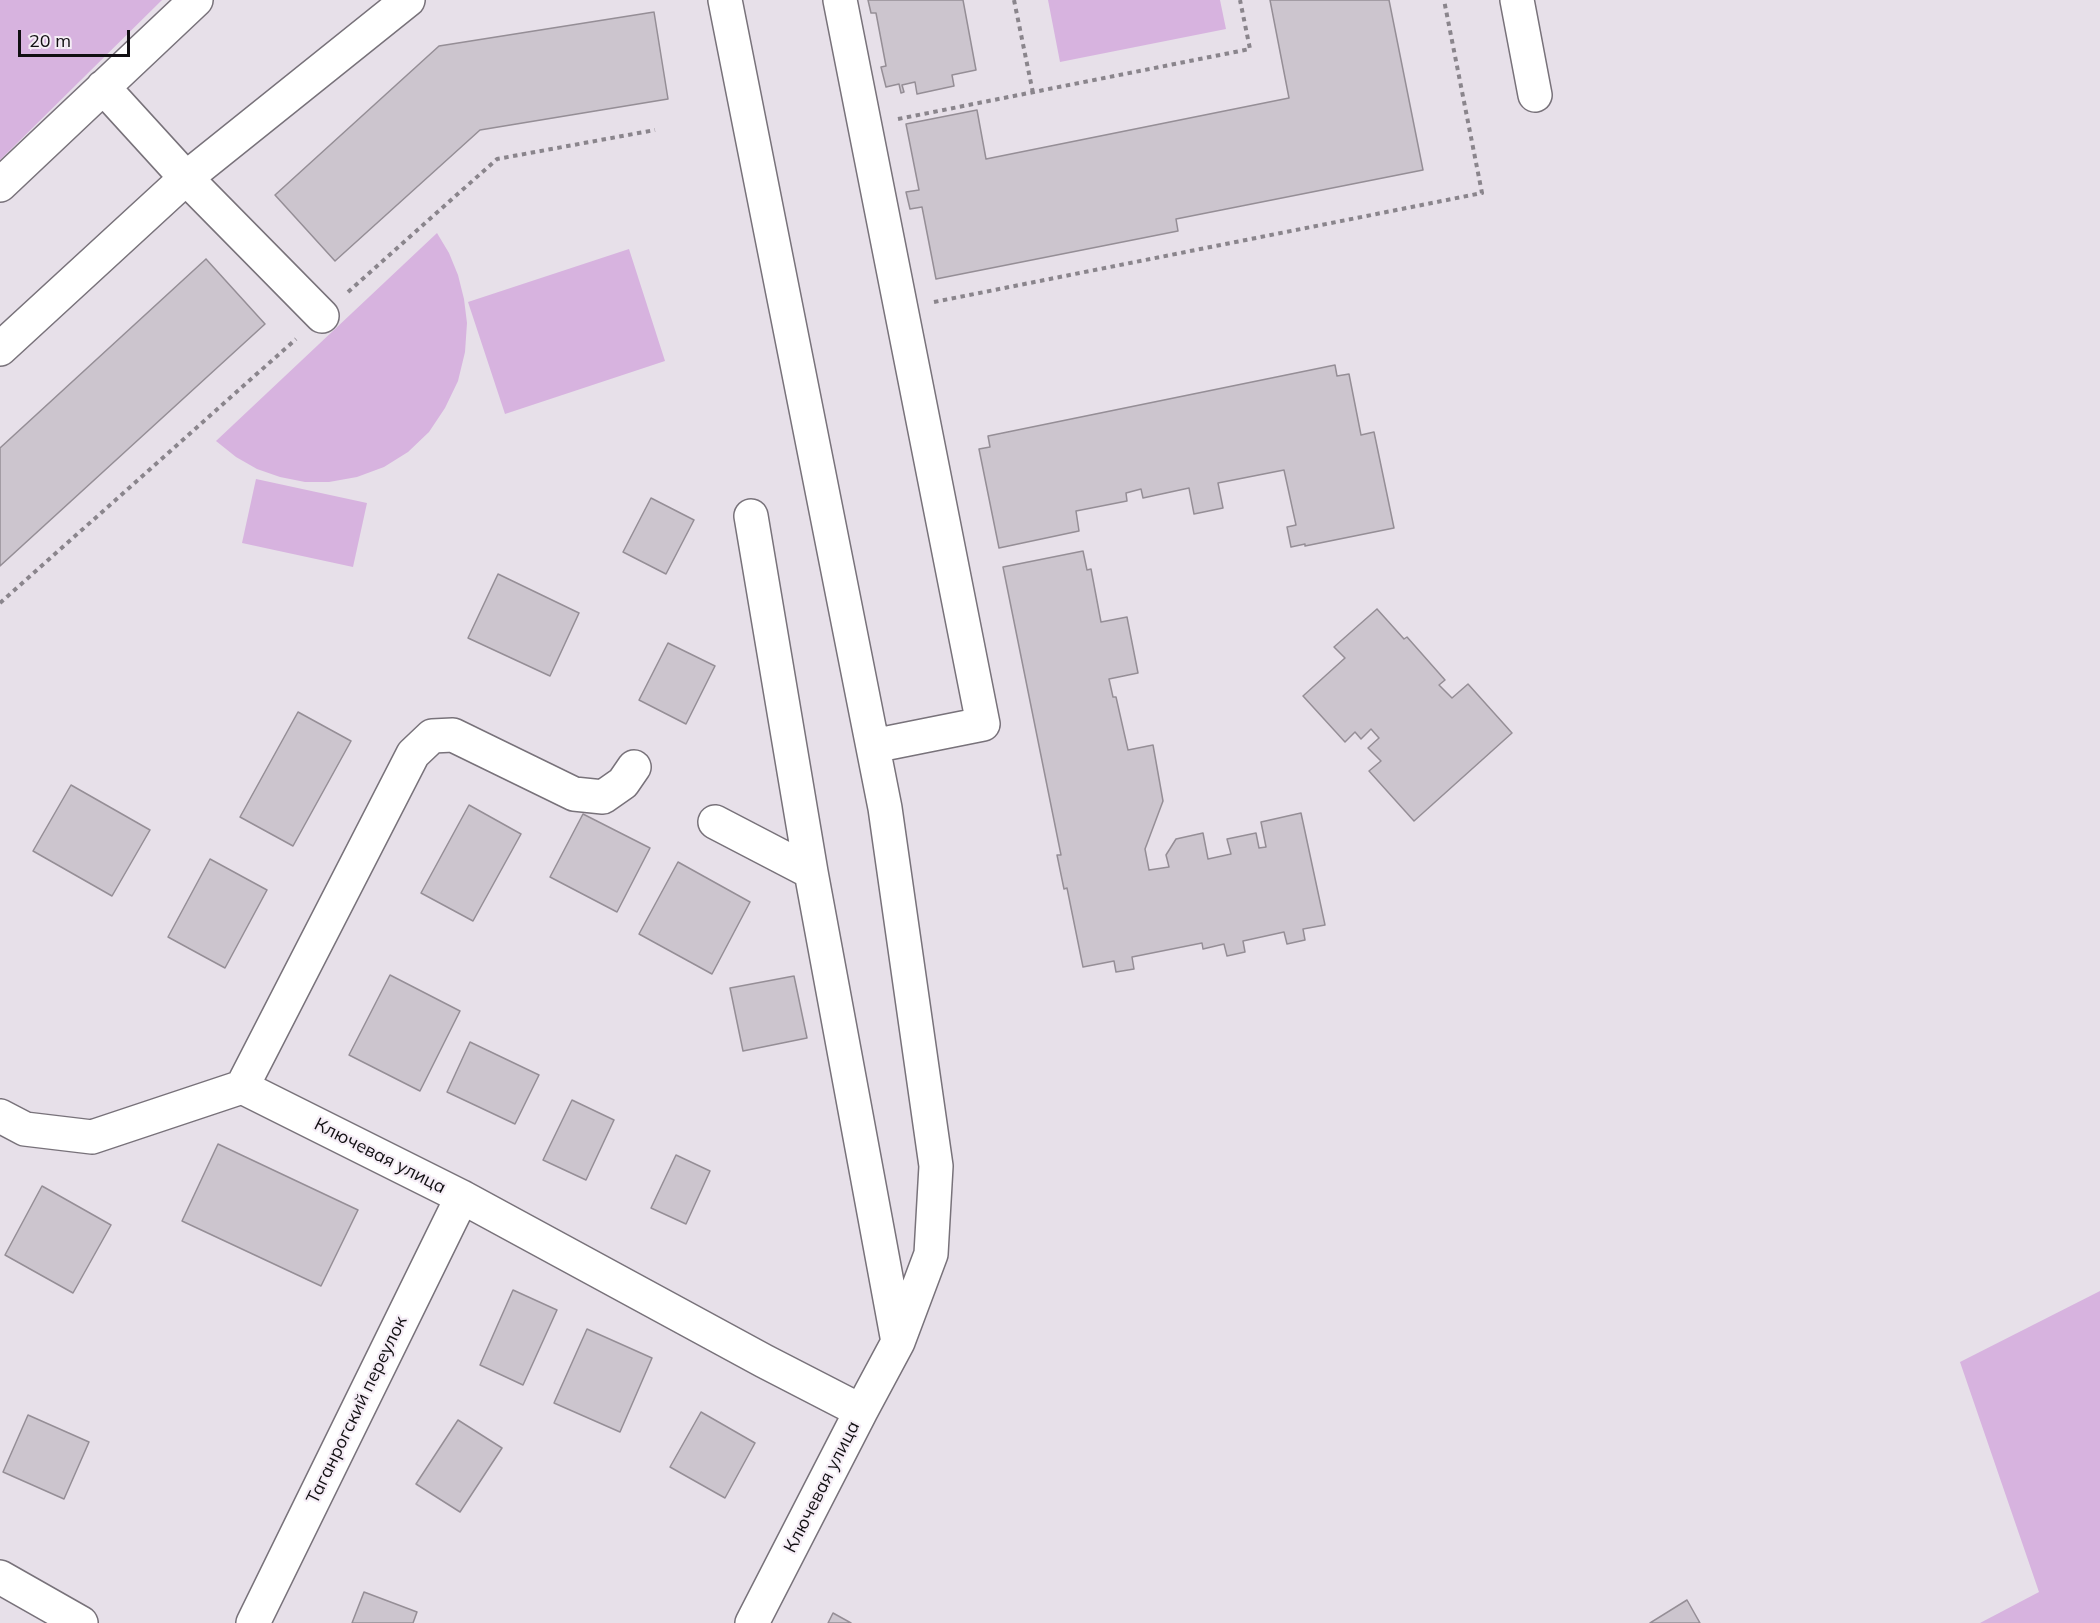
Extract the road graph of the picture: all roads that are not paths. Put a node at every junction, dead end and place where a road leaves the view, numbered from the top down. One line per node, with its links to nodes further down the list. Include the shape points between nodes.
1 (196, 0): 6 (street)
2 (408, 0): 8 (street)
3 (725, 0): 13 (street)
4 (840, 0): 13 (street, via 984,724)
5 (1517, 0): 7 (street)
6 (103, 87): 8 (street); 9 (street)
7 (1535, 95)
8 (186, 178): 10 (street); 11 (street)
9 (0, 185)
10 (321, 316)
11 (0, 350)
12 (751, 516): 16 (street)
13 (873, 746): 20 (street, via 936,1166 931,1254)
14 (634, 767): 17 (street, via 623,783 603,796 574,794 453,735 432,736 413,754)
15 (715, 822): 16 (street)
16 (811, 872): 20 (street)
17 (242, 1087): 18 (street, via 92,1137 25,1129); 19 (street, Ключевая улица)
18 (0, 1116)
19 (462, 1197): 21 (street, Ключевая улица); 24 (street, Таганрогский переулок)
20 (898, 1342): 21 (street)
21 (861, 1411): 25 (street, Ключевая улица)
22 (0, 1577): 23 (street)
23 (81, 1623)
24 (253, 1623)
25 (752, 1623)

